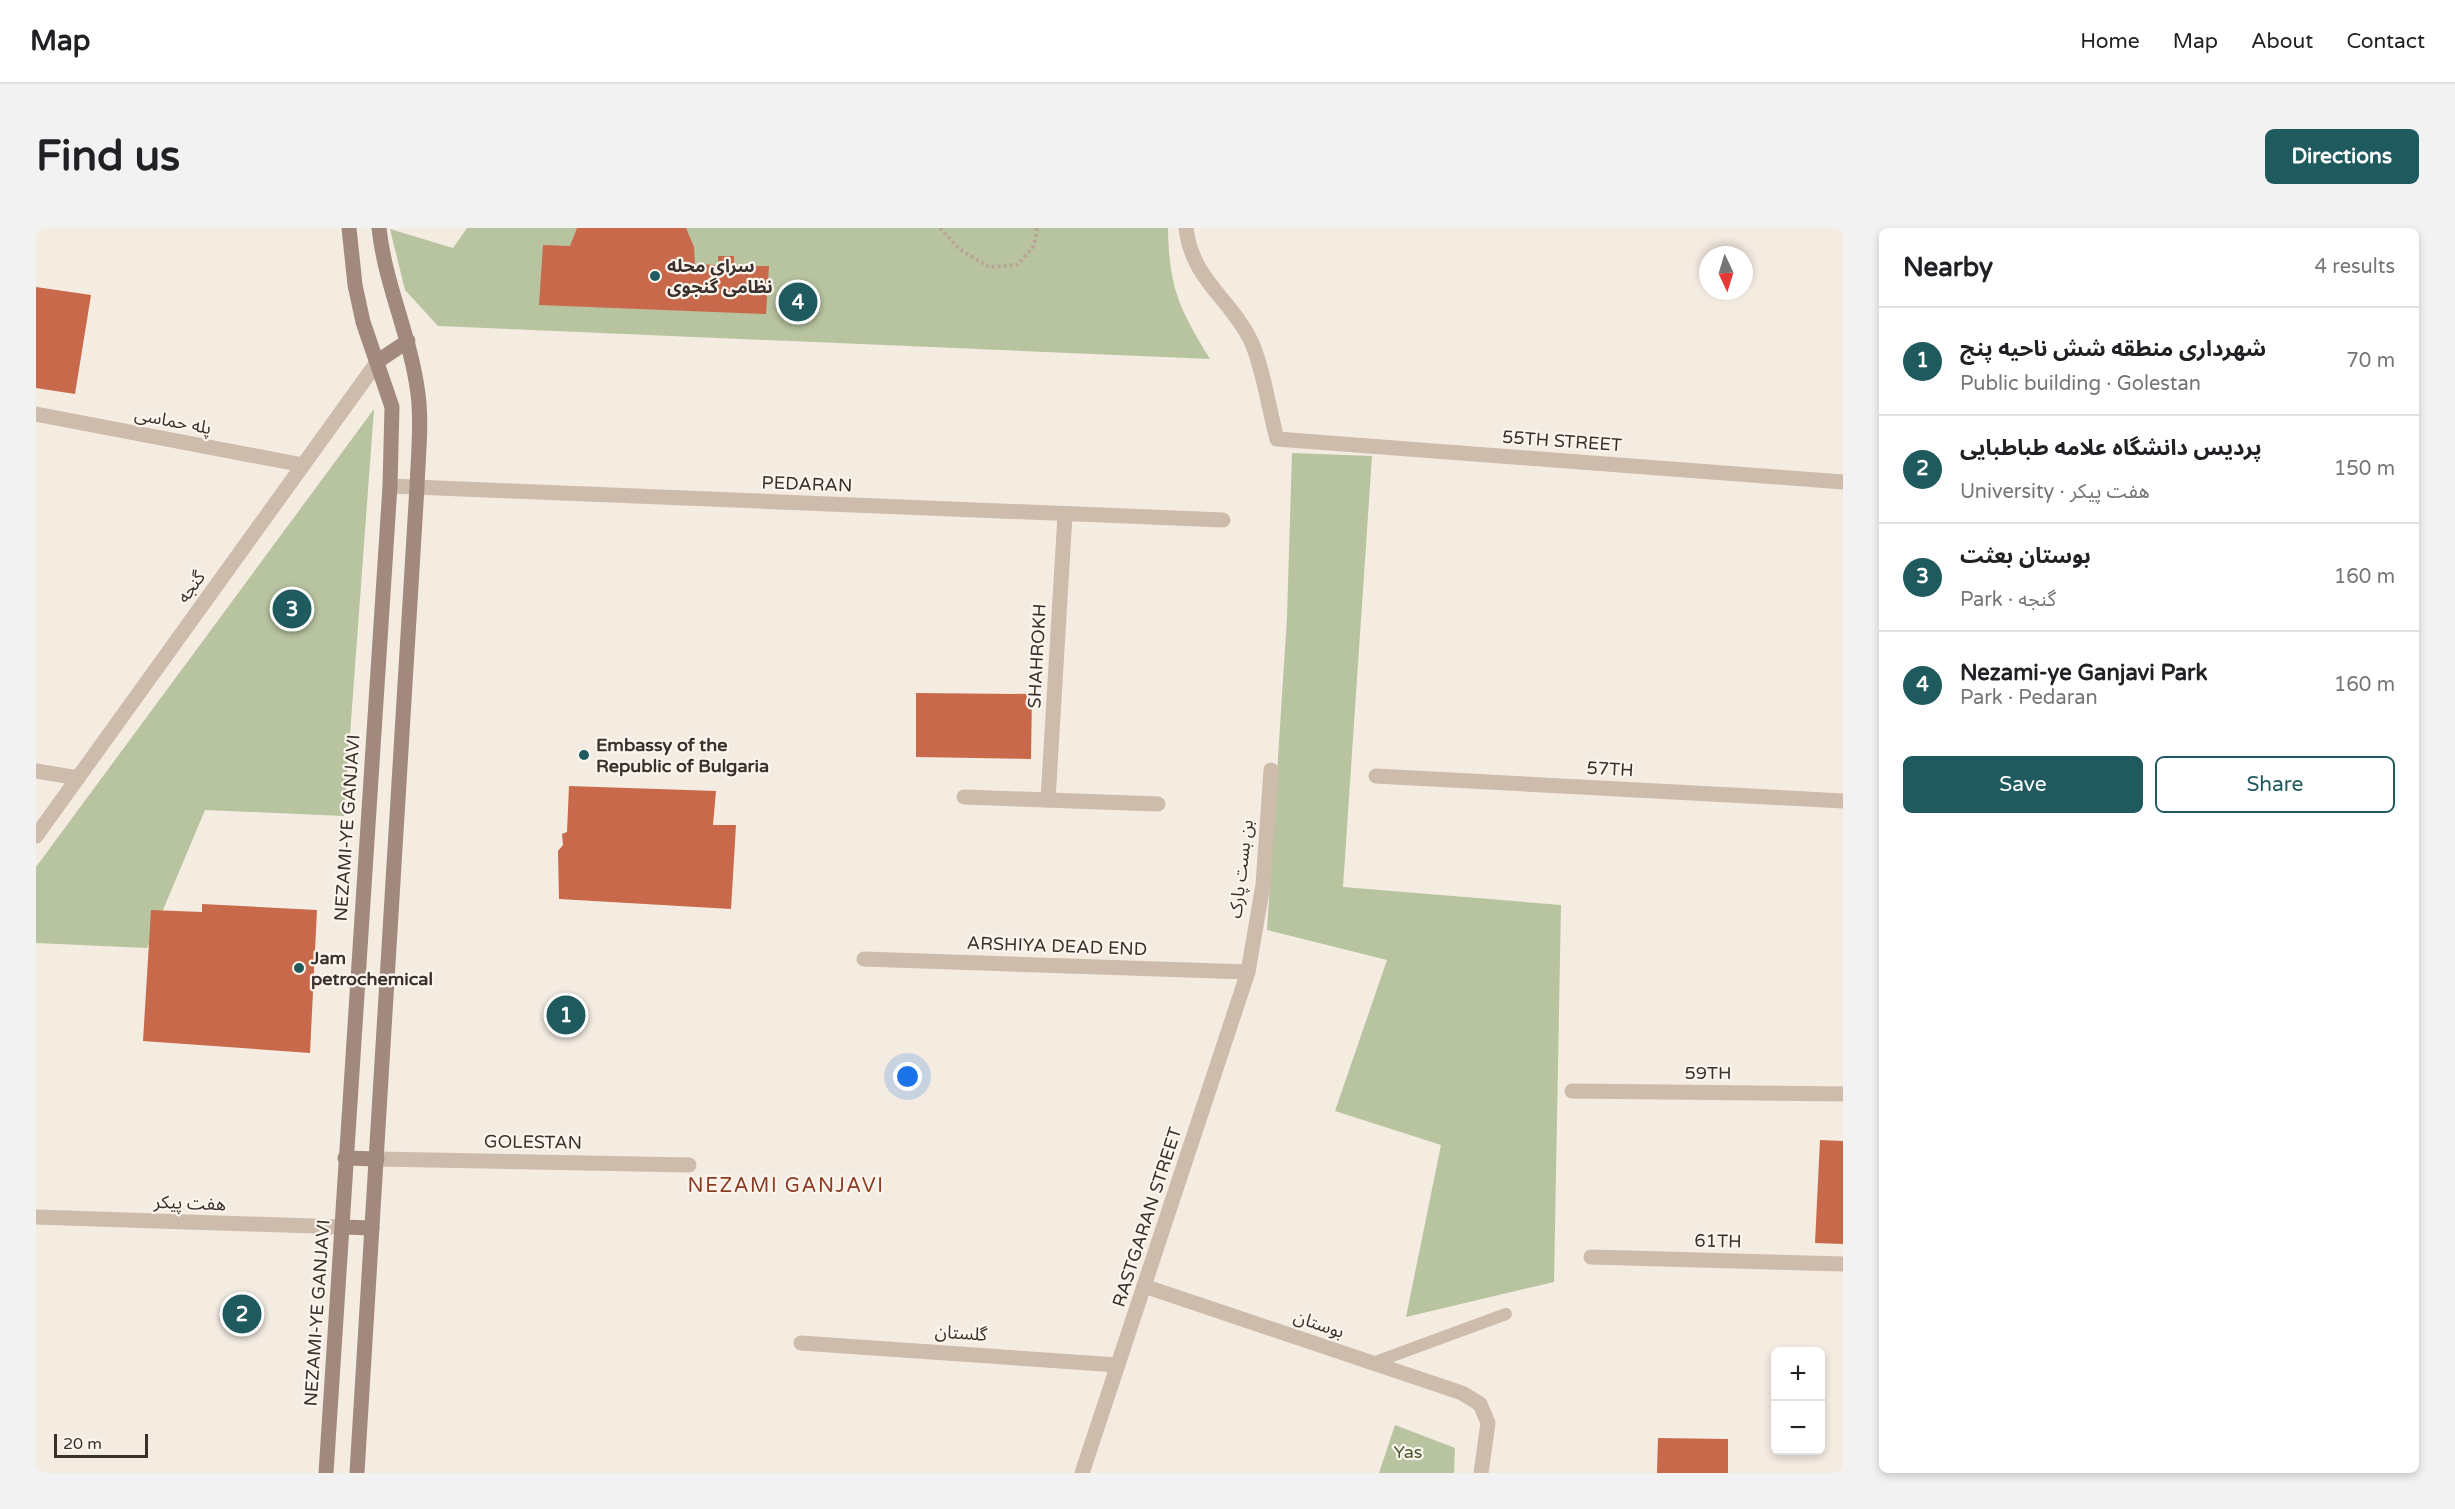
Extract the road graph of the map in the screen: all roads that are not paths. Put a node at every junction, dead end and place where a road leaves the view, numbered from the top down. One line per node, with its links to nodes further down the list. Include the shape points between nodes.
1 (349, 228): 5 (street, NEZAMI-YE GANJAVI, via 363,322)
2 (379, 228): 4 (street, via 388,277)
3 (1186, 228): 8 (street, 55TH STREET, via 1195,264 1251,342 1277,439)
4 (408, 341): 5 (street); 10 (street, via 419,396)
5 (378, 361): 7 (street, گنجه); 9 (street, NEZAMI-YE GANJAVI, via 392,407)
6 (36, 414): 7 (street, پله حماسی)
7 (303, 465): 16 (street, گنجه)
8 (1843, 482)
9 (390, 486): 10 (street, PEDARAN); 26 (street, NEZAMI-YE GANJAVI)
10 (417, 487): 11 (street, PEDARAN); 27 (street)
11 (1065, 514): 12 (street, PEDARAN); 18 (street, SHAHROKH)
12 (1223, 520)
13 (1271, 770): 23 (street, بن بست پارک, via 1263,885)
14 (36, 771): 16 (street)
15 (1376, 776): 19 (street, 57TH)
16 (78, 778): 21 (street, گنجه)
17 (964, 797): 18 (street)
18 (1048, 800): 20 (street)
19 (1843, 801)
20 (1158, 804)
21 (36, 836)
22 (864, 959): 23 (street, ARSHIYA DEAD END)
23 (1248, 972): 34 (street, RASTGARAN STREET)
24 (1572, 1091): 25 (street, 59TH)
25 (1843, 1094)
26 (345, 1158): 27 (street); 30 (street, NEZAMI-YE GANJAVI)
27 (377, 1159): 28 (street, GOLESTAN); 31 (street)
28 (689, 1165)
29 (36, 1217): 30 (street, هفت پیکر)
30 (344, 1227): 31 (street); 39 (street, NEZAMI-YE GANJAVI)
31 (372, 1227): 40 (street)
32 (1591, 1257): 33 (street, 61TH)
33 (1843, 1264)
34 (1144, 1286): 37 (street, بوستان); 38 (street, RASTGARAN STREET)
35 (1506, 1314): 37 (lane)
36 (801, 1343): 38 (street, گلستان)
37 (1373, 1363): 42 (street, بوستان, via 1462,1393 1480,1404 1488,1423)
38 (1118, 1365): 41 (street, RASTGARAN STREET)
39 (326, 1473)
40 (357, 1473)
41 (1082, 1473)
42 (1481, 1473)

